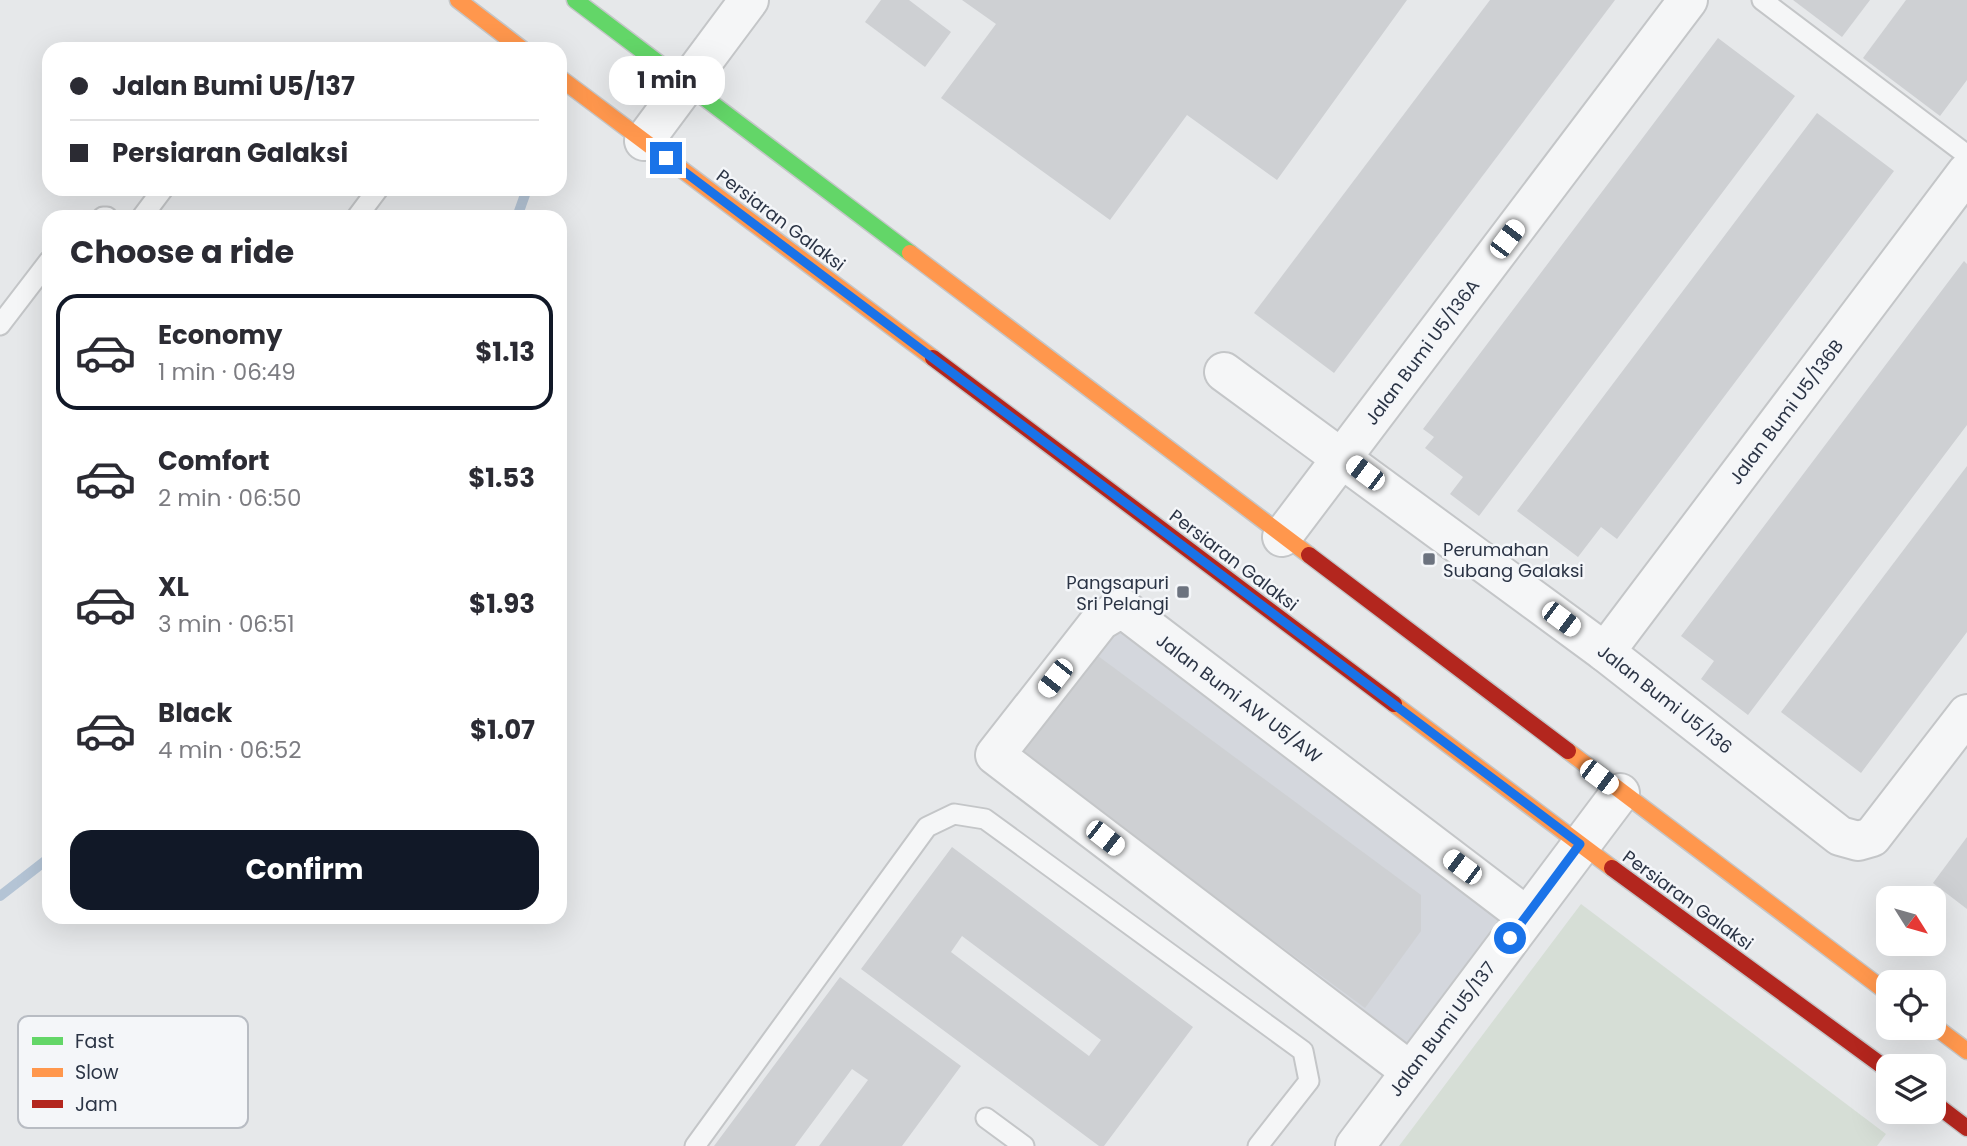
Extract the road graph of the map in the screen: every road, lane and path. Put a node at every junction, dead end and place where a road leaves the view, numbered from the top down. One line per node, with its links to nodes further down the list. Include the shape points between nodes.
1 (458, 0): 6 (main road)
2 (575, 0): 8 (main road)
3 (749, 0): 8 (street)
4 (1688, 0): 15 (street, Jalan Bumi U5/136A)
5 (1762, 0): 10 (lane)
6 (513, 42)
7 (567, 83): 9 (main road, Persiaran Galaksi)
8 (687, 84): 9 (street); 16 (main road)
9 (644, 141): 20 (main road, Persiaran Galaksi)
10 (1967, 155)
11 (1967, 172): 17 (street, Jalan Bumi U5/136B)
12 (42, 270): 13 (lane)
13 (0, 325)
14 (1224, 372): 15 (street, Jalan Bumi U5/136)
15 (1343, 457): 16 (street, Jalan Bumi U5/136A); 17 (street, Jalan Bumi U5/136)
16 (1282, 537): 19 (main road)
17 (1605, 652): 18 (street, Jalan Bumi U5/136, via 1840,836 1858,841 1872,837)
18 (1967, 714)
19 (1620, 793): 20 (street, Jalan Bumi U5/137); 22 (main road)
20 (1580, 844): 21 (street, Jalan Bumi U5/137); 25 (main road, Persiaran Galaksi)
21 (1526, 916): 26 (street, Jalan Bumi U5/137); 26 (street, Jalan Bumi AW U5/AW, via 1122,608 1100,621 995,755)
22 (1876, 984)
23 (1946, 1036): 24 (main road)
24 (1967, 1051)
25 (1876, 1061)
26 (1410, 1071): 33 (street, Jalan Bumi U5/137)
27 (1946, 1112): 29 (main road)
28 (986, 1118): 31 (lane)
29 (1967, 1128): 34 (street)
30 (695, 1146): 32 (lane, via 928,827 954,814 985,819 1303,1051 1309,1081)
31 (1024, 1146)
32 (1258, 1146)
33 (1354, 1146)
34 (1955, 1146)

